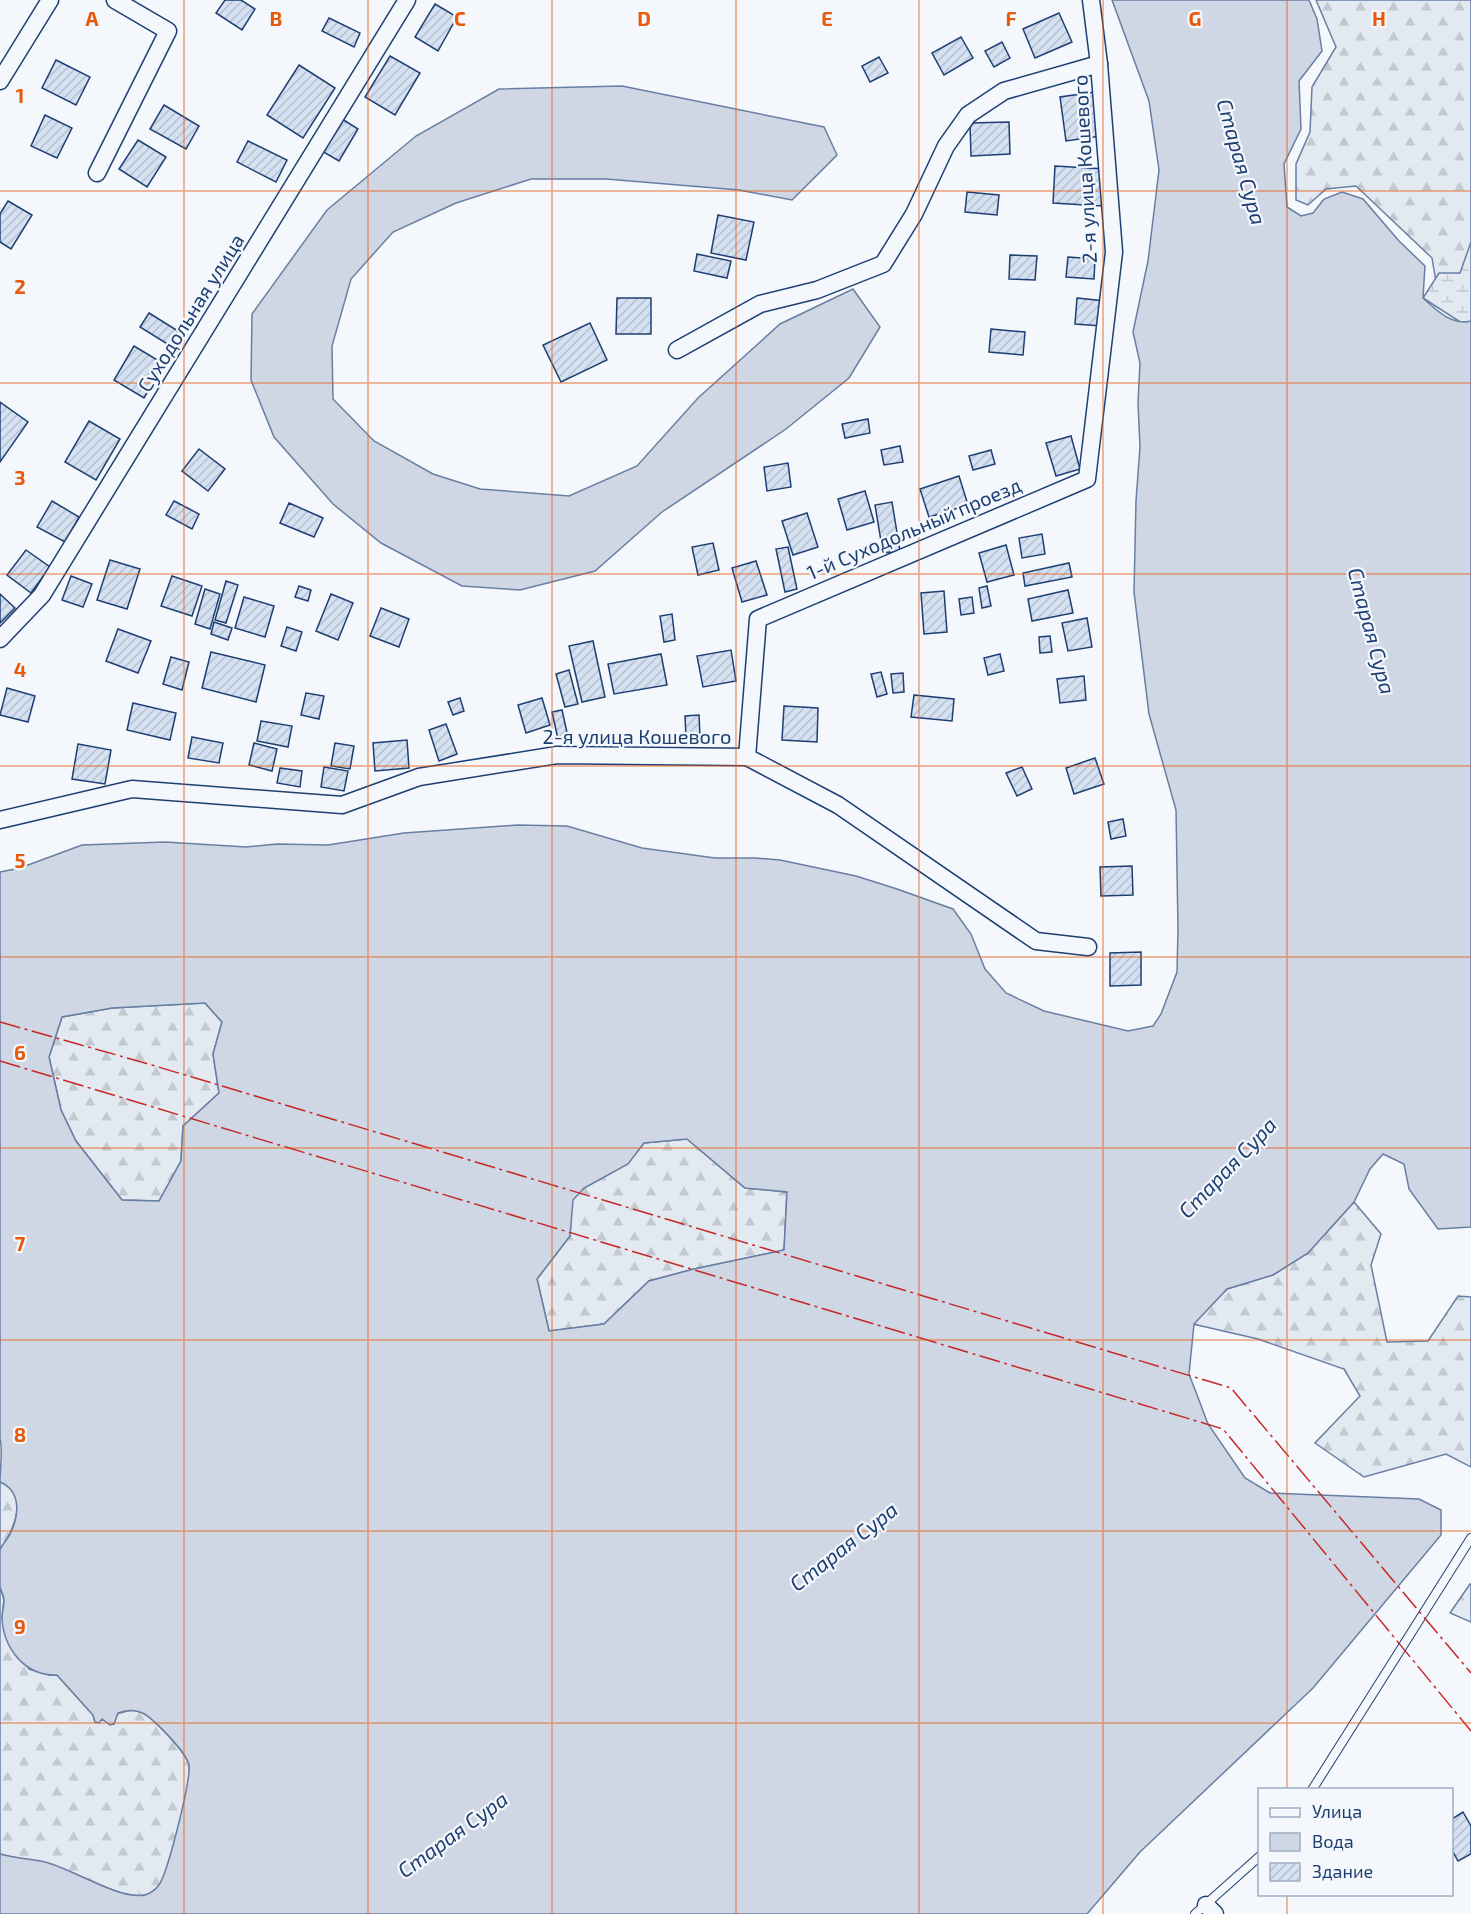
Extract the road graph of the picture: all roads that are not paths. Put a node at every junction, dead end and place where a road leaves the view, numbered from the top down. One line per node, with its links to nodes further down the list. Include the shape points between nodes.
1 (50, 0): 6 (street)
2 (116, 0): 7 (street, via 168,32)
3 (407, 0): 10 (street, Суходольная улица, via 42,595)
4 (1091, 0): 5 (street, 2-я улица Кошевого)
5 (1100, 64): 8 (street, via 1004,91 968,115 946,146 914,214 883,264 817,290 760,304); 9 (street, 2-я улица Кошевого, via 1114,252)
6 (0, 81)
7 (97, 173)
8 (677, 350)
9 (1087, 478): 11 (street, 1-й Суходольный проезд, via 758,619)
10 (0, 639)
11 (747, 757): 12 (street, 2-я улица Кошевого, via 557,755 418,777 342,805 132,789); 13 (street, 2-я улица Кошевого, via 838,805 1036,941)
12 (0, 820)
13 (1088, 947)
14 (1471, 1538): 15 (lane)
15 (1313, 1788)
16 (1258, 1858): 17 (lane)
17 (1205, 1911)

